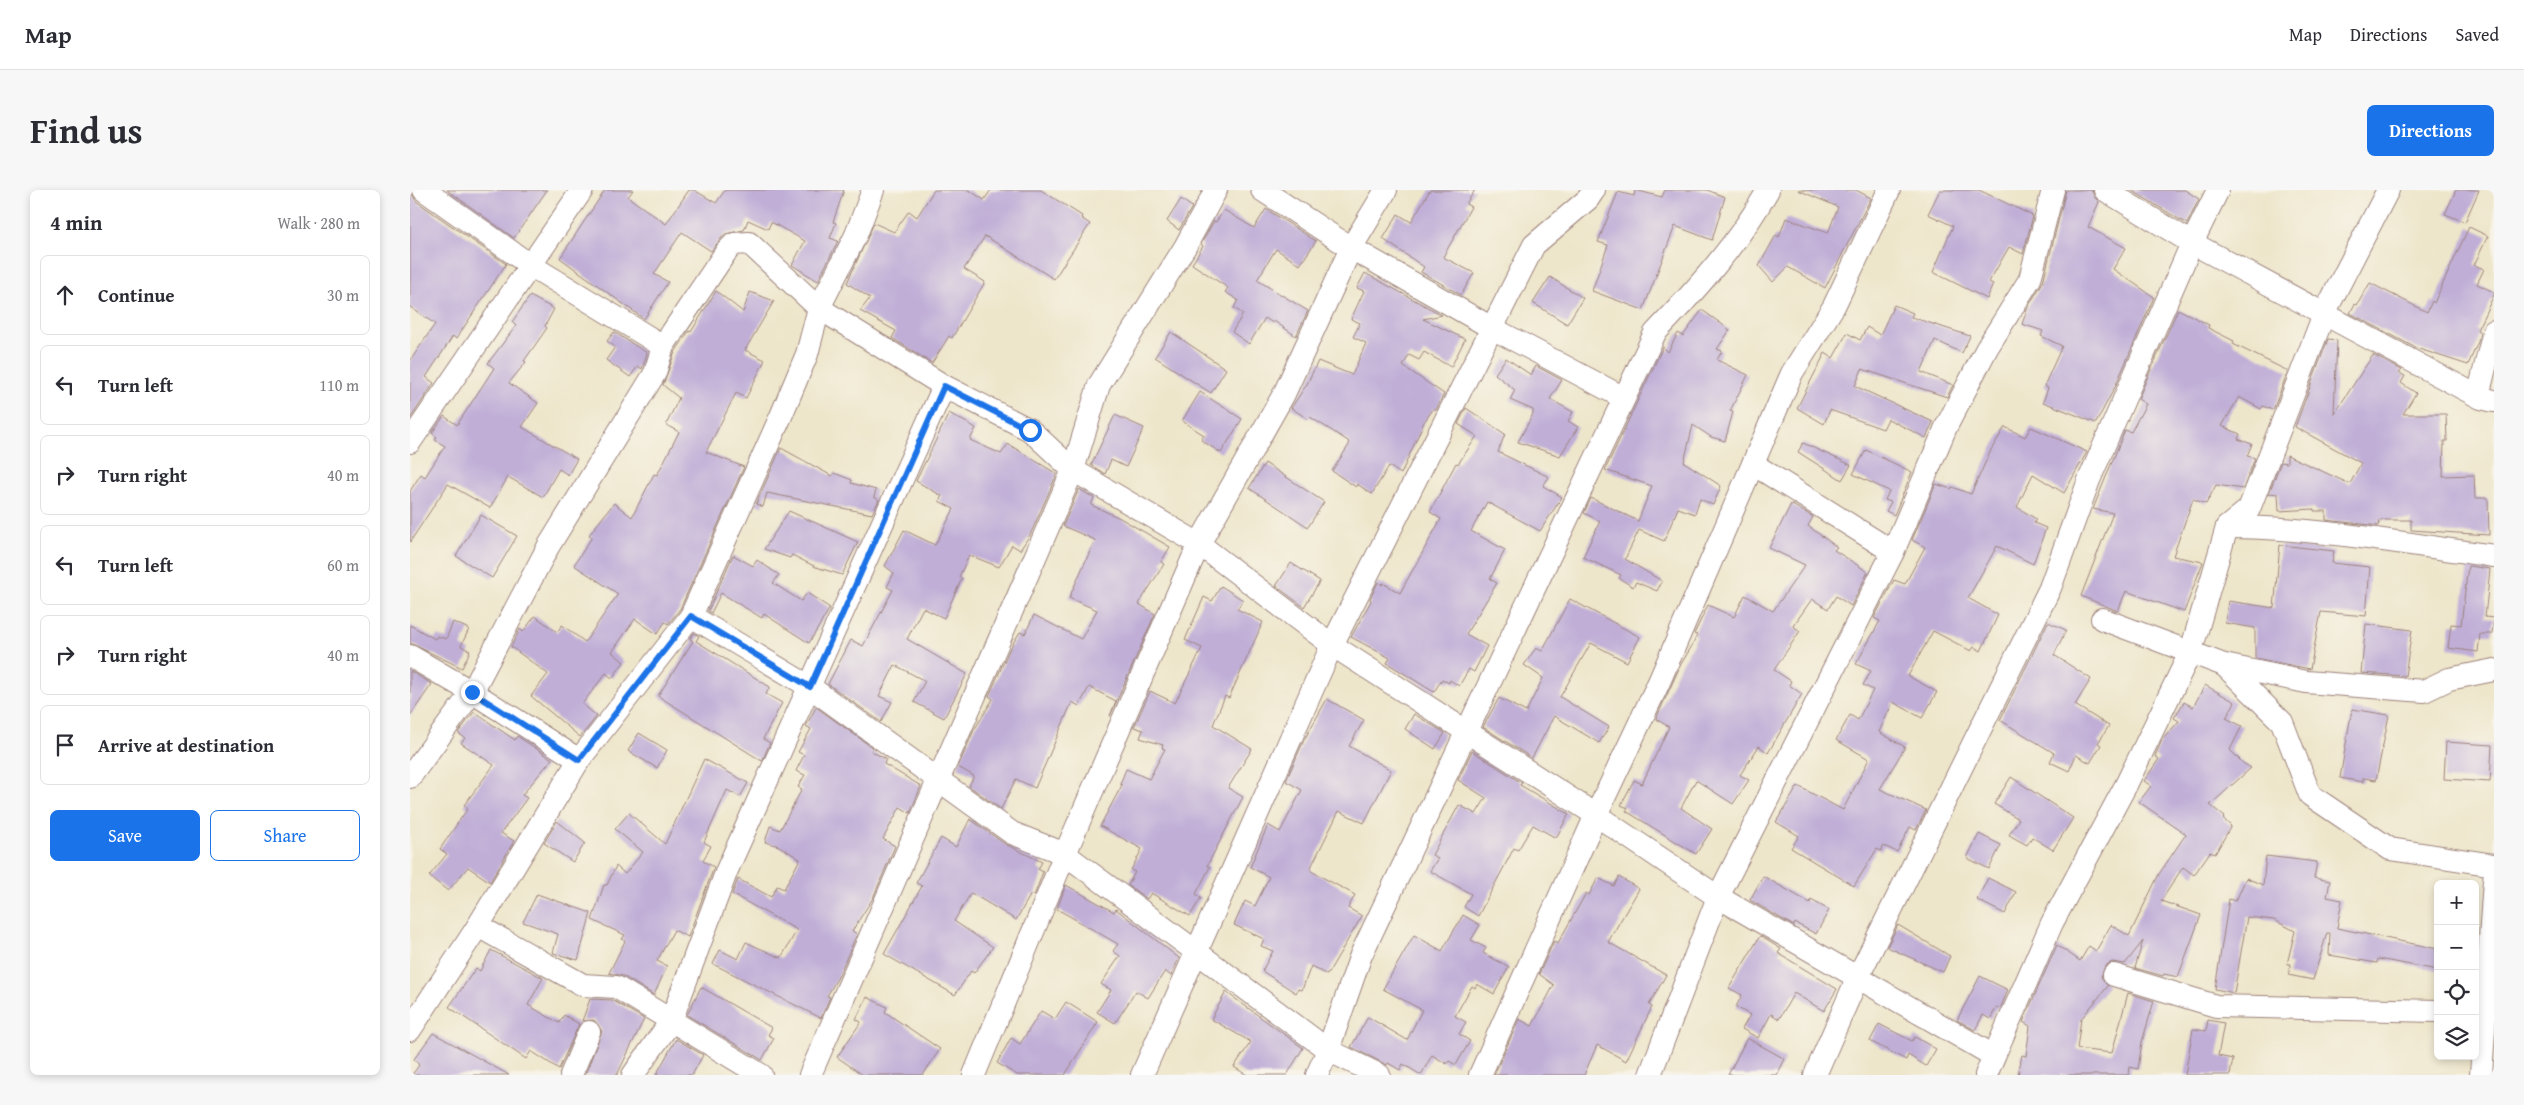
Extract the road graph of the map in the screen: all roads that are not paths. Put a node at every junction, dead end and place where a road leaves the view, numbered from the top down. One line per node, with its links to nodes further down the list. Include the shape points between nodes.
1 (424, 190): 16 (street)
2 (582, 190): 16 (street)
3 (873, 190): 17 (street, via 856,235)
4 (1216, 190): 27 (street, via 1185,247 1099,385)
5 (1262, 190): 15 (street)
6 (1386, 190): 15 (street)
7 (1594, 190): 19 (street, via 1588,199 1534,245)
8 (1768, 190): 23 (street, via 1756,213 1655,333)
9 (1889, 190): 26 (street, via 1834,306 1792,373)
10 (2053, 190): 30 (street, via 2030,279 1987,348 1946,427)
11 (2105, 190): 14 (street)
12 (2218, 190): 14 (street)
13 (2388, 190): 18 (street)
14 (2192, 243): 18 (street); 53 (street, via 2090,480 2050,588)
15 (1351, 248): 19 (street); 29 (street, via 1284,394)
16 (530, 265): 21 (street); 25 (street)
17 (819, 308): 21 (street, via 749,243 741,242 726,252); 22 (street); 32 (street, via 803,363)
18 (2324, 314): 24 (street); 28 (street, via 2249,509)
19 (1492, 328): 23 (street); 34 (street)
20 (2494, 331): 24 (street)
21 (663, 346): 40 (street, via 655,373 548,547)
22 (944, 386): 27 (street, via 1030,430); 39 (street)
23 (1624, 398): 41 (street)
24 (2486, 399)
25 (410, 442)
26 (1754, 464): 30 (street); 45 (street, via 1659,682)
27 (1073, 470): 29 (street); 44 (street)
28 (2227, 527): 31 (street, via 2338,535); 35 (street)
29 (1199, 544): 34 (street); 46 (street)
30 (1893, 552): 49 (street)
31 (2494, 556)
32 (691, 616): 39 (street); 42 (street)
33 (2102, 619): 35 (street)
34 (1332, 645): 41 (street); 51 (street)
35 (2191, 651): 37 (street); 60 (street, via 2126,784 2052,922)
36 (410, 656): 40 (street)
37 (2224, 665): 38 (street, via 2306,682 2424,691 2449,679); 47 (street, via 2282,722 2310,795 2390,849)
38 (2494, 670)
39 (810, 687): 44 (street); 56 (street, via 727,870)
40 (472, 692): 42 (street); 43 (street)
41 (1467, 731): 45 (street); 59 (street, via 1361,955)
42 (579, 760): 50 (street)
43 (410, 777)
44 (938, 780): 46 (street, via 1012,833); 64 (street)
45 (1596, 815): 49 (street); 69 (street)
46 (1065, 854): 51 (street); 65 (street)
47 (2494, 865)
48 (2494, 879): 55 (street)
49 (1718, 897): 53 (street); 70 (street)
50 (478, 926): 56 (street, via 583,985 616,987); 57 (street)
51 (1196, 952): 59 (street); 66 (street)
52 (2114, 975): 54 (street, via 2216,1006)
53 (1857, 979): 60 (street); 71 (street)
54 (2434, 1011)
55 (2480, 1012): 72 (street)
56 (671, 1021): 62 (street); 63 (street)
57 (410, 1030)
58 (589, 1032): 61 (street)
59 (1328, 1050): 67 (street); 68 (street)
60 (1990, 1065)
61 (570, 1075)
62 (633, 1075)
63 (761, 1075)
64 (810, 1075)
65 (974, 1075)
66 (1142, 1075)
67 (1317, 1075)
68 (1379, 1075)
69 (1480, 1075)
70 (1650, 1075)
71 (1815, 1075)
72 (2481, 1075)

